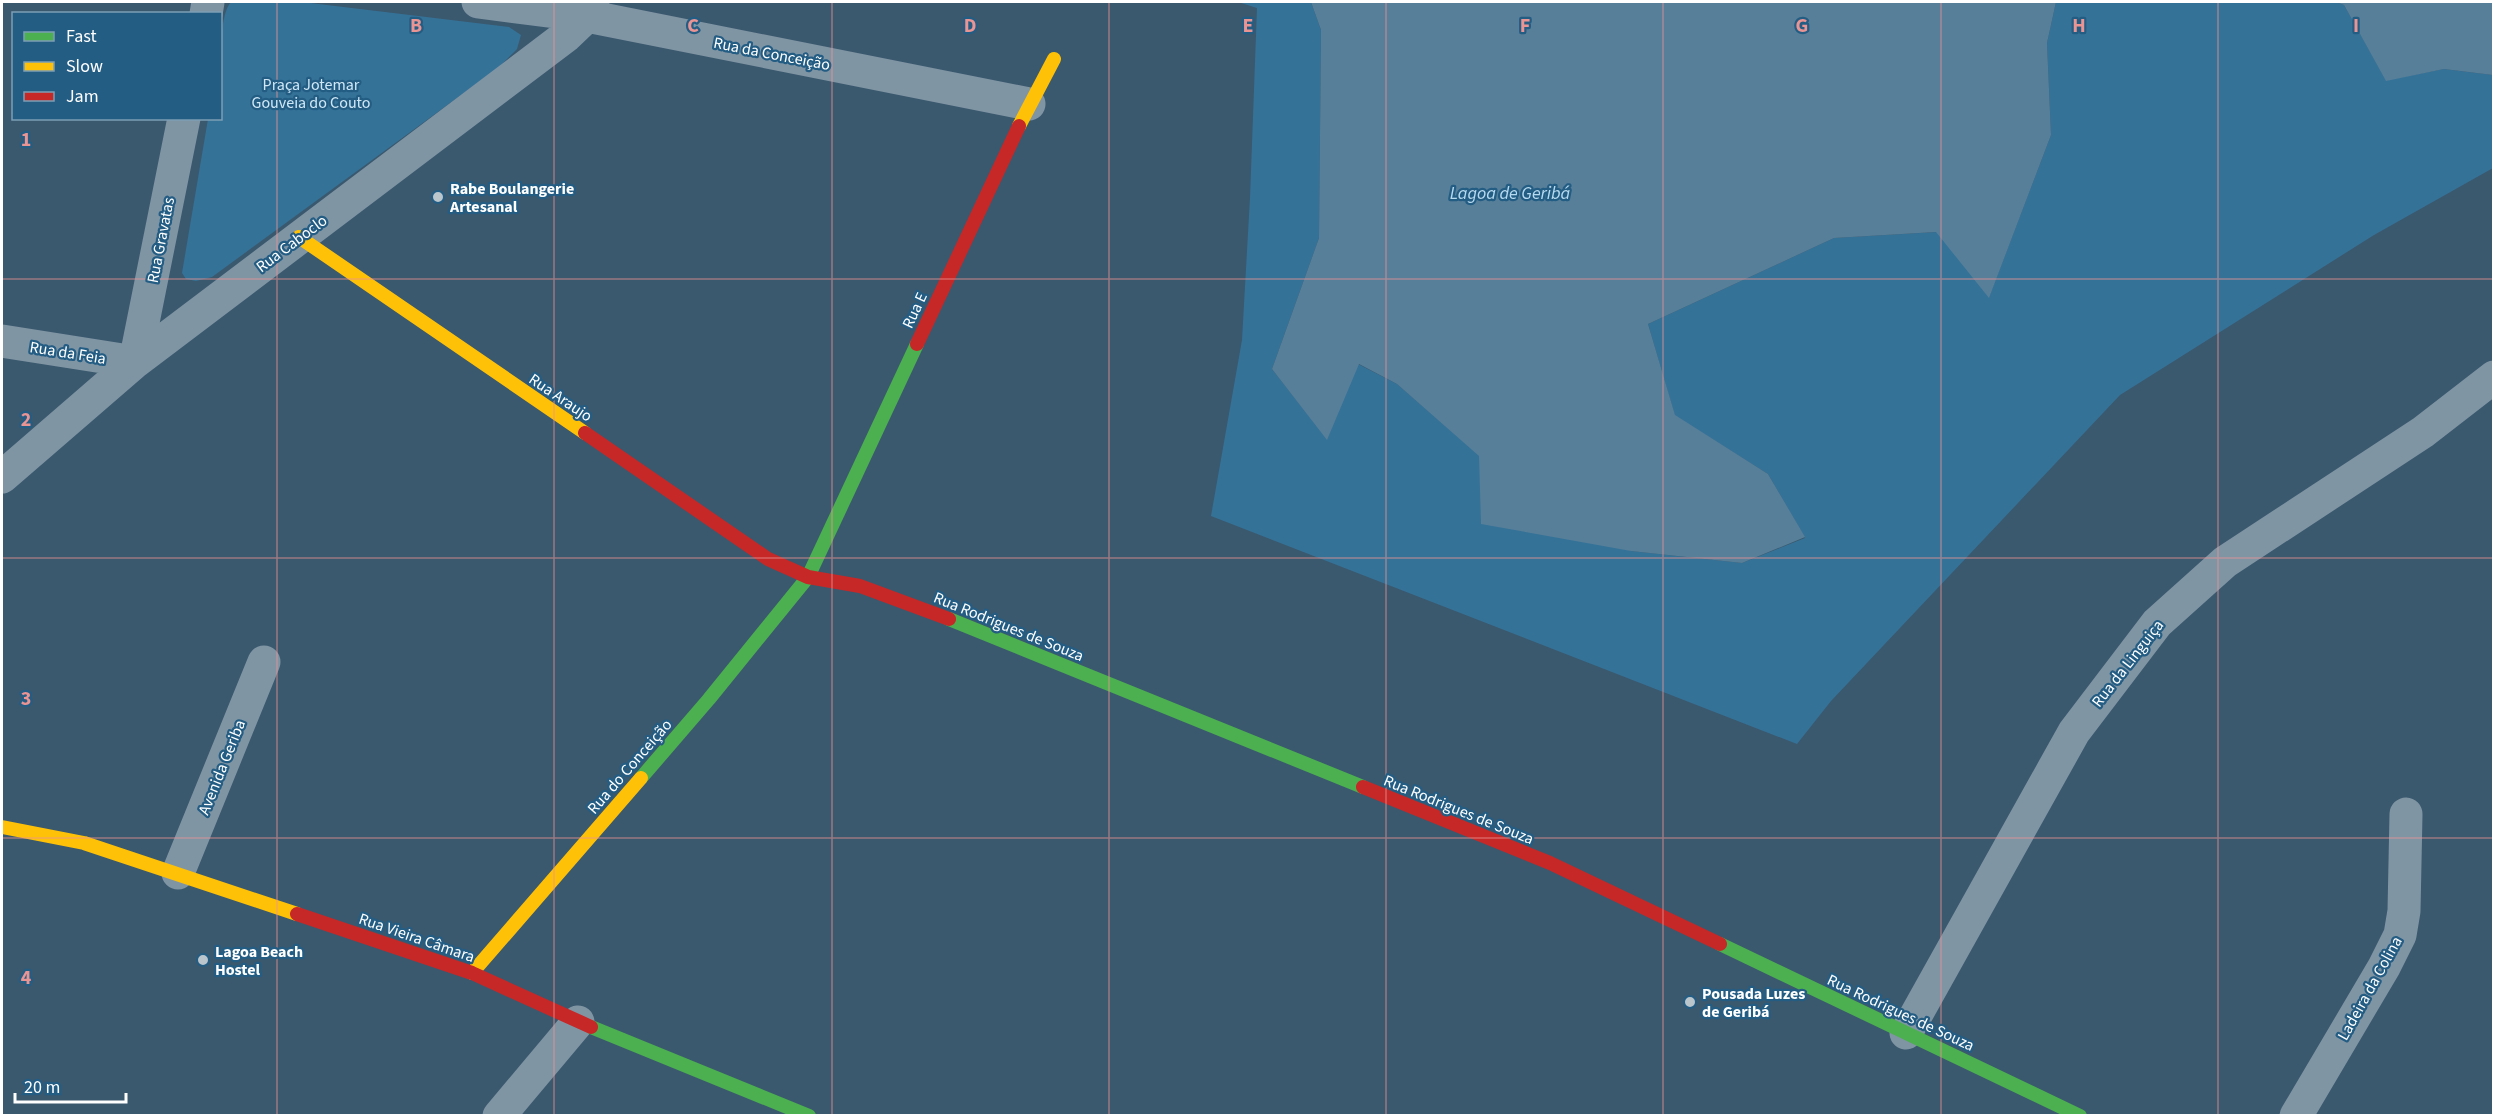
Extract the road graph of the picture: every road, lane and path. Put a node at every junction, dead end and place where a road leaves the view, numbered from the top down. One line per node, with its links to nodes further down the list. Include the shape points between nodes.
1 (478, 2): 2 (street, Rua da Conceição)
2 (590, 9): 4 (street, Rua da Conceição); 6 (street, Rua Caboclo, via 566,36)
3 (1054, 59): 4 (street, Rua E)
4 (1029, 104): 11 (street, Rua E)
5 (184, 120): 8 (street, Rua Gravatas)
6 (299, 237): 8 (street, Rua Caboclo); 11 (street, Rua Araujo, via 768,559)
7 (2, 341): 8 (street, Rua da Feia)
8 (135, 362): 10 (street, Rua Caboclo)
9 (2493, 377): 18 (street, Rua da Linguiça, via 2423,432 2225,562 2157,623 2074,732)
10 (2, 477)
11 (808, 577): 16 (street, Rua do Conceição, via 709,699); 18 (street, Rua Rodrigues de Souza, via 860,586 912,604 1550,863)
12 (264, 662): 15 (street, Avenida Geriba)
13 (2406, 814): 22 (street, Ladeira da Colina, via 2400,935)
14 (2, 827): 15 (street, Rua Vieira Câmara, via 84,843)
15 (178, 873): 16 (street, Rua Vieira Câmara)
16 (472, 973): 17 (street, Rua Vieira Câmara)
17 (578, 1022): 19 (street); 20 (street, Rua Vieira Câmara)
18 (1906, 1033): 21 (street, Rua Rodrigues de Souza)
19 (500, 1116)
20 (809, 1116)
21 (2080, 1116)
22 (2296, 1116)

